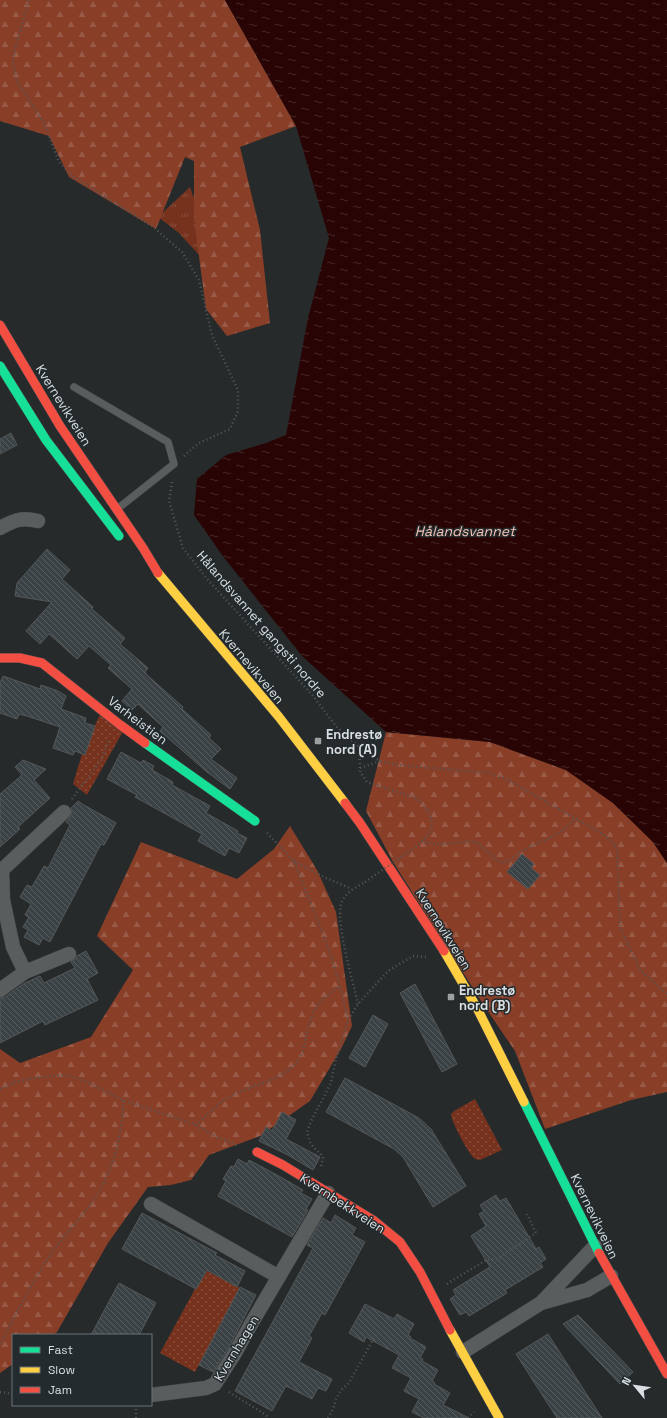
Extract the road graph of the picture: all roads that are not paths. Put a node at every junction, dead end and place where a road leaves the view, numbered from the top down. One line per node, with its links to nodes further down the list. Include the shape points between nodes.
1 (0, 325): 4 (main road, Kvernevikveien, via 60,426)
2 (0, 366): 5 (main road, via 46,440)
3 (74, 387): 4 (lane, via 168,442 174,464)
4 (116, 510): 5 (lane); 10 (main road, Kvernevikveien)
5 (106, 519): 8 (main road)
6 (38, 521): 7 (street, via 28,518 17,519)
7 (0, 528)
8 (123, 542)
9 (143, 564): 10 (main road, Kvernevikveien)
10 (161, 578): 21 (main road, Kvernevikveien, via 279,718 360,823 444,951 477,1008)
11 (0, 658): 13 (main road, Varheistien, via 20,658 42,663 119,724)
12 (64, 812): 14 (street)
13 (255, 821)
14 (1, 870): 16 (street, via 3,900 13,947)
15 (69, 954): 16 (street)
16 (25, 972): 17 (street)
17 (0, 990)
18 (257, 1152): 19 (main road, Kvernbekkveien)
19 (328, 1193): 23 (street, Kvernhagen); 25 (main road, Kvernbekkveien, via 373,1220 400,1242 414,1262)
20 (151, 1204): 23 (street)
21 (595, 1246): 22 (main road, Kvernevikveien); 24 (street)
22 (610, 1276): 24 (street, via 587,1290); 26 (main road, Kvernevikveien)
23 (279, 1277): 27 (street, Kvernhagen, via 215,1384 206,1388)
24 (541, 1303): 25 (street)
25 (463, 1352): 28 (main road, Kvernbekkveien)
26 (667, 1374)
27 (152, 1395)
28 (499, 1418)

